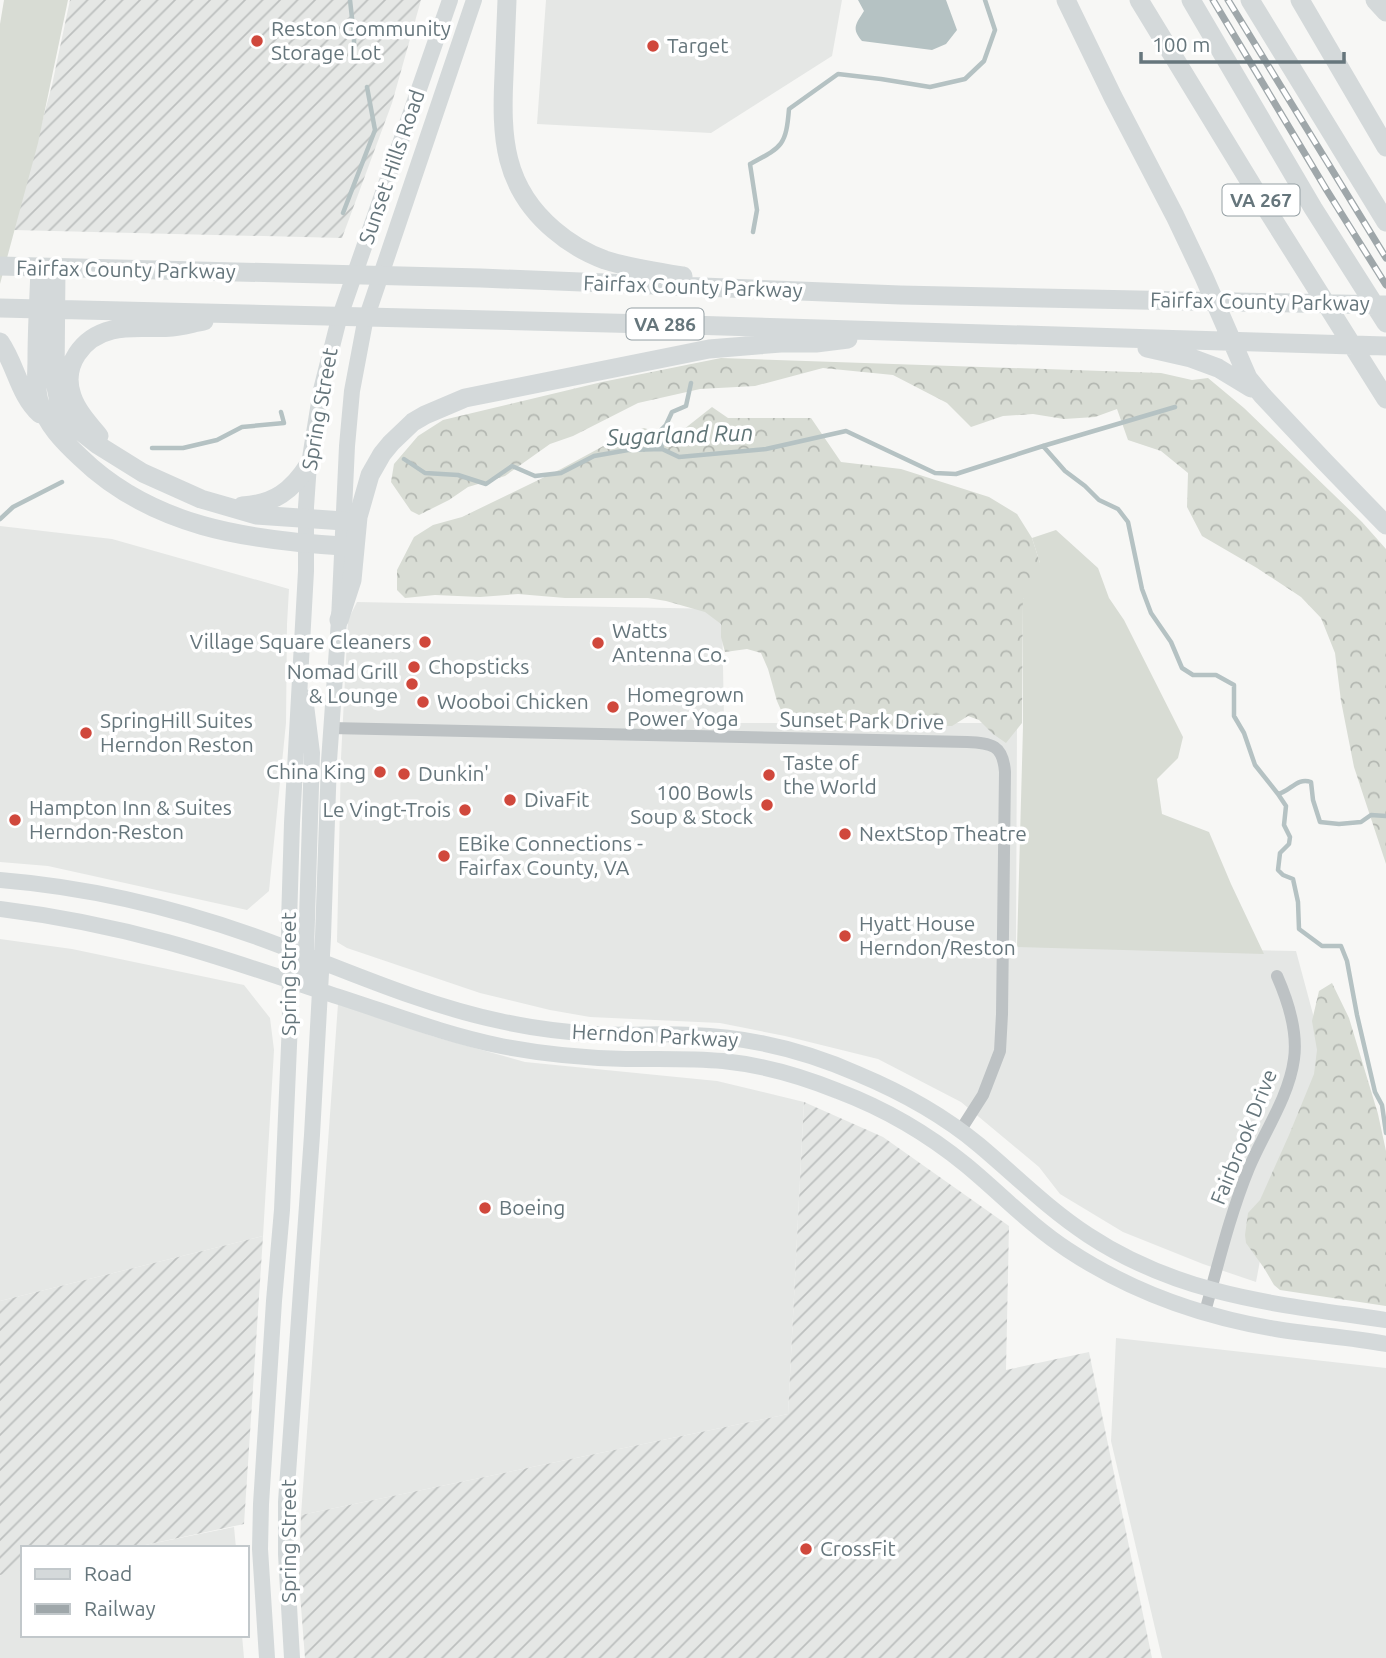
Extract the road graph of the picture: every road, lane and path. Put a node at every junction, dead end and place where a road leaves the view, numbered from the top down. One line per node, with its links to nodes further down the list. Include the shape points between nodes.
1 (450, 0): 16 (main road, Sunset Hills Road)
2 (474, 0): 17 (main road, Sunset Hills Road)
3 (508, 0): 15 (highway, via 503,138 515,180 538,214 573,244 606,260)
4 (1066, 0): 18 (highway)
5 (1139, 0): 30 (highway, VA 267)
6 (1191, 0): 23 (highway)
7 (1251, 0): 12 (highway)
8 (1300, 0): 11 (highway)
9 (1375, 0): 10 (highway)
10 (1386, 12)
11 (1386, 147)
12 (1386, 222)
13 (0, 267): 14 (highway, Fairfax County Parkway / VA 286)
14 (48, 268): 15 (highway, Fairfax County Parkway / VA 286); 21 (highway)
15 (753, 289): 18 (highway, Fairfax County Parkway / VA 286)
16 (347, 295): 33 (main road, Spring Street, via 327,364)
17 (373, 295): 36 (main road, Spring Street, via 352,391)
18 (1214, 301): 19 (highway, Fairfax County Parkway / VA 286); 27 (highway)
19 (1386, 305)
20 (0, 308): 21 (highway, Fairfax County Parkway / VA 286)
21 (47, 310): 22 (highway, Fairfax County Parkway / VA 286); 31 (highway, via 38,394); 32 (highway, via 58,402 74,426)
22 (243, 314): 24 (highway, Fairfax County Parkway / VA 286); 32 (highway, via 172,327 114,329 83,345 71,366 71,394)
23 (1386, 323)
24 (907, 332): 25 (highway, Fairfax County Parkway / VA 286); 40 (highway, via 709,349 465,397 436,409 402,432 370,475 358,517 352,580)
25 (1105, 338): 27 (highway, Fairfax County Parkway / VA 286); 29 (highway, via 1211,365)
26 (0, 342): 31 (highway, via 29,403)
27 (1232, 342): 28 (highway, Fairfax County Parkway / VA 286); 29 (highway, via 1248,378)
28 (1386, 346)
29 (1262, 395): 37 (highway)
30 (1386, 399)
31 (48, 421): 38 (highway, via 85,462 150,506 219,531)
32 (115, 456): 34 (highway, via 161,482)
33 (309, 464): 34 (highway, via 292,487 270,501); 35 (main road, Spring Street)
34 (219, 505): 35 (highway, via 256,515)
35 (306, 519): 36 (highway); 38 (main road, Spring Street)
36 (344, 521): 39 (main road, Spring Street)
37 (1386, 525)
38 (306, 544): 39 (highway); 41 (main road, Spring Street)
39 (343, 546): 40 (main road, Spring Street)
40 (339, 620): 42 (main road, Spring Street)
41 (301, 663): 45 (main road, Spring Street); 46 (main road, via 313,752)
42 (331, 728): 47 (main road, Spring Street); 50 (street, Sunset Park Drive, via 967,742 995,747 1004,758 1005,772 1000,1051 983,1095)
43 (0, 880): 45 (main road, Herndon Parkway, via 149,905)
44 (0, 909): 49 (main road, Herndon Parkway, via 133,933)
45 (290, 950): 46 (main road, Herndon Parkway); 49 (main road, Spring Street)
46 (306, 956): 47 (main road, Herndon Parkway); 49 (main road)
47 (322, 962): 49 (main road, Spring Street); 50 (main road, Herndon Parkway, via 443,1006 523,1026 596,1034 723,1037 789,1050 879,1083)
48 (1277, 976): 51 (street, Fairbrook Drive, via 1294,1031 1293,1067 1242,1187)
49 (305, 985): 52 (main road, Herndon Parkway, via 431,1028 501,1046 589,1057 740,1063 831,1088 885,1112 944,1149 1073,1253 1134,1286); 55 (main road, Spring Street, via 290,1022 261,1504); 56 (main road, Spring Street, via 299,1328 286,1502)
50 (960, 1131): 51 (main road, Herndon Parkway, via 1093,1238 1148,1267)
51 (1211, 1290): 52 (street, Fairbrook Drive); 53 (main road, Herndon Parkway)
52 (1205, 1312): 54 (main road, Herndon Parkway, via 1275,1328)
53 (1386, 1320)
54 (1386, 1343)
55 (267, 1658)
56 (292, 1658)

